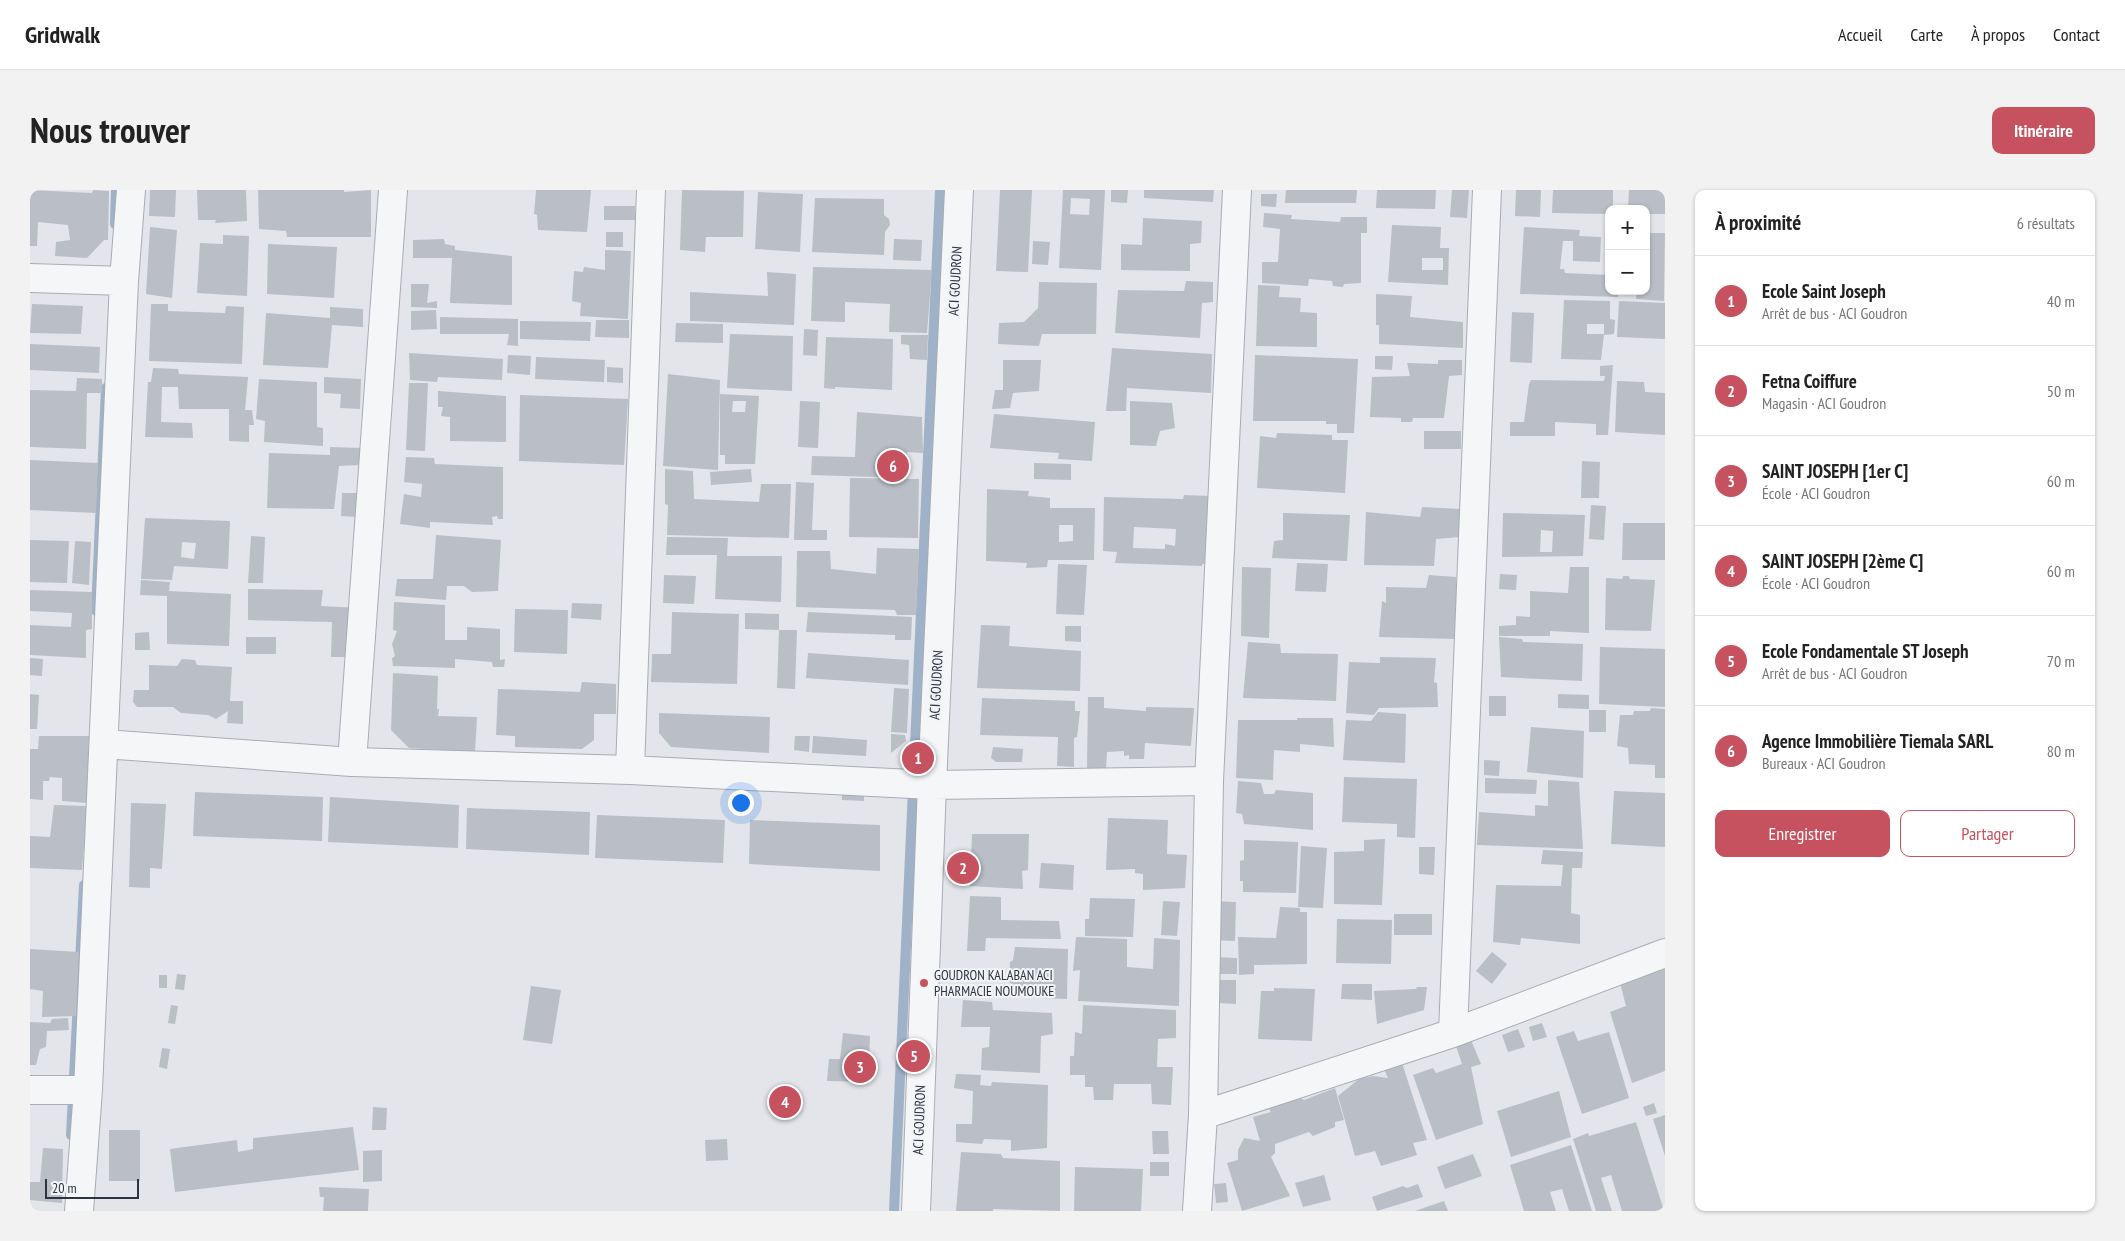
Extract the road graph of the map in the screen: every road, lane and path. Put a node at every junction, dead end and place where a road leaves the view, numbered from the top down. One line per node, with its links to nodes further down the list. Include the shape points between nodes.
1 (131, 190): 8 (street)
2 (392, 190): 10 (street)
3 (651, 190): 11 (street)
4 (959, 190): 13 (street, ACI GOUDRON)
5 (1237, 190): 12 (street)
6 (1487, 190): 15 (street)
7 (30, 278): 8 (street)
8 (124, 281): 9 (street)
9 (104, 744): 10 (street); 17 (street)
10 (352, 762): 11 (street)
11 (630, 770): 13 (street)
12 (1209, 781): 13 (street); 18 (street)
13 (932, 785): 20 (street, ACI GOUDRON)
14 (1665, 952): 15 (street)
15 (1453, 1032): 18 (street)
16 (30, 1090): 17 (street)
17 (88, 1090): 19 (street)
18 (1202, 1115): 21 (street)
19 (79, 1211)
20 (916, 1211)
21 (1197, 1211)

